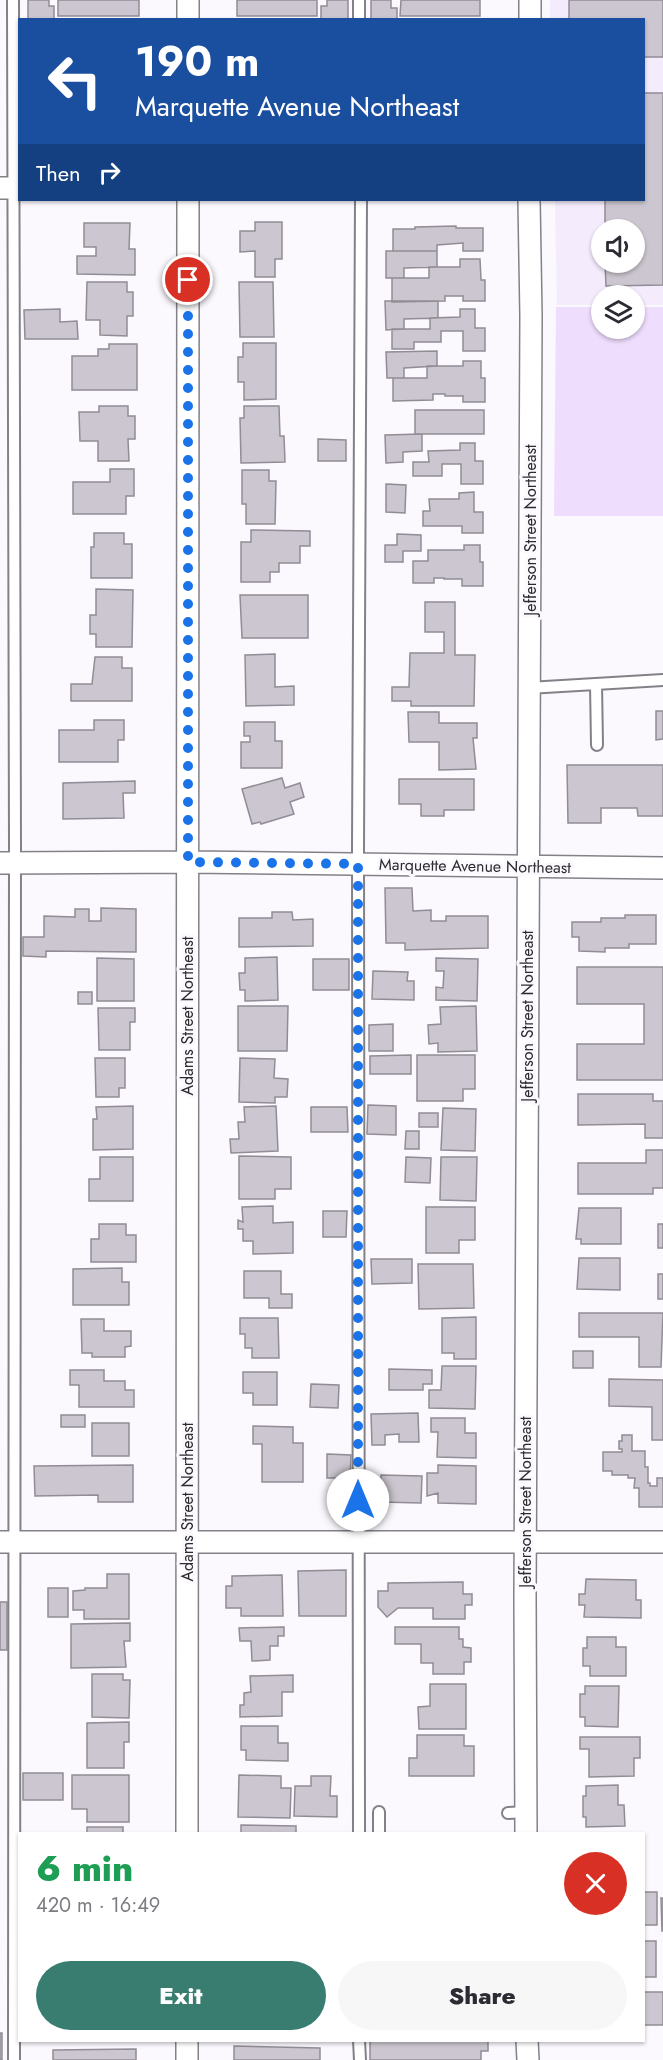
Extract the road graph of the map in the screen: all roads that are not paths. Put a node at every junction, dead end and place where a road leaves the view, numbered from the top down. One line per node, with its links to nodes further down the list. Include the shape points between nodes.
1 (13, 0): 8 (lane)
2 (188, 0): 5 (street)
3 (359, 0): 6 (lane)
4 (530, 0): 7 (street)
5 (188, 18)
6 (359, 18)
7 (530, 18)
8 (11, 188): 17 (lane)
9 (188, 201): 16 (street, Adams Street Northeast)
10 (361, 201): 18 (lane)
11 (530, 201): 14 (street, Jefferson Street Northeast)
12 (663, 680): 13 (lane)
13 (596, 684): 14 (lane); 15 (lane)
14 (528, 688): 19 (street, Jefferson Street Northeast)
15 (597, 745)
16 (188, 862): 17 (street, Marquette Avenue Northeast); 18 (street, Marquette Avenue Northeast); 23 (street, Adams Street Northeast)
17 (8, 863): 22 (lane)
18 (358, 864): 19 (street, Marquette Avenue Northeast); 21 (lane)
19 (527, 867): 20 (street, Marquette Avenue Northeast); 24 (street, Jefferson Street Northeast)
20 (663, 868)
21 (359, 1541): 23 (street); 24 (street); 29 (lane)
22 (7, 1542): 23 (street); 34 (lane)
23 (187, 1542): 28 (street, Adams Street Northeast)
24 (525, 1542): 25 (street); 27 (street, Jefferson Street Northeast)
25 (663, 1542)
26 (379, 1812): 30 (lane)
27 (520, 1819)
28 (187, 1832)
29 (359, 1832)
30 (379, 1832)
31 (187, 2042): 35 (street)
32 (360, 2042): 36 (lane)
33 (527, 2042): 37 (street)
34 (14, 2060)
35 (187, 2060)
36 (360, 2060)
37 (528, 2060)

